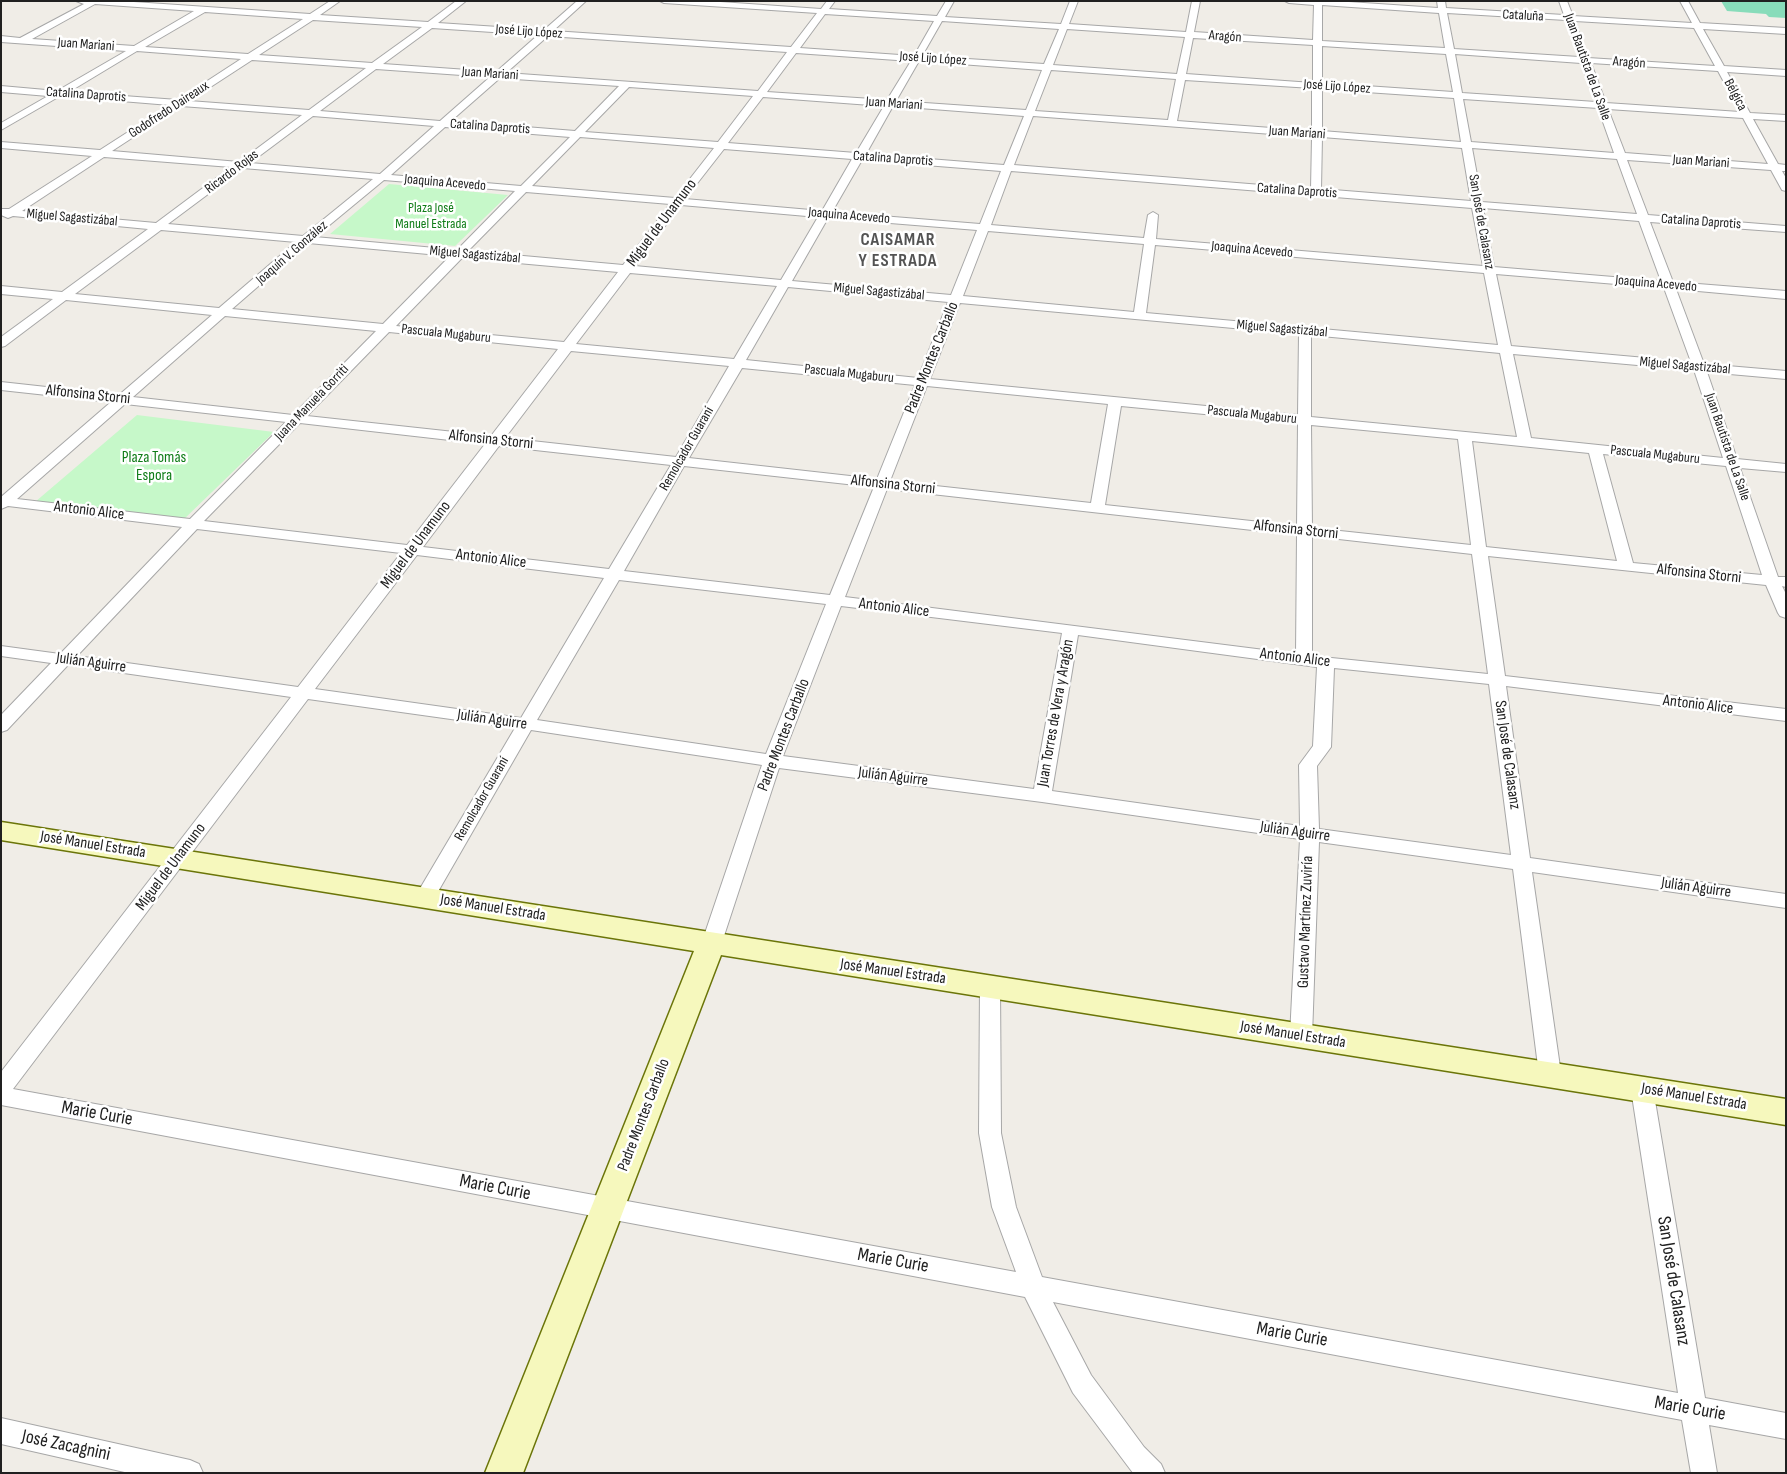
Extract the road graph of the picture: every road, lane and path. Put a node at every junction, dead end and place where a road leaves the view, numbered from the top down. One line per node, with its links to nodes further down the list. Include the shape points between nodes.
1 (80, 1): 13 (street, José Lijo López)
2 (218, 1): 18 (street)
3 (336, 1): 19 (street, Godofredo Daireaux)
4 (462, 1): 22 (street, Ricardo Rojas)
5 (582, 1): 26 (street, Joaquín V. González)
6 (664, 1): 15 (street, Aragón)
7 (950, 1): 21 (street, Remolcador Guaraní)
8 (1074, 1): 24 (street, Padre Montes Carballo)
9 (1196, 1): 27 (street)
10 (1290, 1): 14 (street, Cataluña)
11 (1563, 1): 20 (street, Juan Bautista de La Salle)
12 (1684, 1): 23 (street, Bélgica)
13 (95, 2): 18 (street, José Lijo López); 29 (street)
14 (1318, 2): 17 (street, Cataluña); 30 (street)
15 (708, 3): 16 (street, Aragón)
16 (827, 6): 21 (street, Aragón); 33 (street, Miguel de Unamuno)
17 (1442, 6): 20 (street, Cataluña); 34 (street, San José de Calasanz)
18 (203, 10): 19 (street, José Lijo López); 32 (street)
19 (312, 17): 22 (street, José Lijo López); 35 (street, Godofredo Daireaux)
20 (1569, 18): 23 (street, Cataluña); 37 (street, Juan Bautista de La Salle)
21 (940, 19): 24 (street, Aragón); 36 (street, Remolcador Guaraní)
22 (430, 25): 26 (street, José Lijo López); 38 (street, Ricardo Rojas)
23 (1698, 26): 25 (street, Cataluña); 40 (street, Bélgica)
24 (1064, 27): 27 (street, Aragón); 39 (street, Padre Montes Carballo)
25 (1786, 31)
26 (546, 33): 33 (street, José Lijo López); 42 (street, Joaquín V. González)
27 (1190, 35): 30 (street, Aragón); 43 (street)
28 (1, 39): 29 (street, Juan Mariani)
29 (22, 40): 31 (street); 32 (street, Juan Mariani)
30 (1318, 43): 34 (street, Aragón); 45 (street)
31 (8, 47)
32 (136, 48): 35 (street, Juan Mariani); 47 (street)
33 (794, 50): 36 (street, José Lijo López); 48 (street, Miguel de Unamuno)
34 (1450, 52): 37 (street, Aragón); 49 (street, San José de Calasanz)
35 (251, 57): 38 (street, Juan Mariani); 50 (street, Godofredo Daireaux)
36 (916, 58): 39 (street, José Lijo López); 51 (street, Remolcador Guaraní)
37 (1585, 60): 40 (street, Aragón); 52 (street, Juan Bautista de La Salle)
38 (375, 66): 42 (street, Juan Mariani); 53 (street, Ricardo Rojas)
39 (1048, 67): 43 (street, José Lijo López); 54 (street, Padre Montes Carballo)
40 (1721, 69): 41 (street, Aragón); 55 (street, Bélgica)
41 (1786, 73)
42 (498, 75): 44 (street, Juan Mariani); 57 (street, Joaquín V. González)
43 (1182, 76): 45 (street, José Lijo López); 58 (street)
44 (627, 84): 48 (street, Juan Mariani); 60 (street, Juana Manuela Gorriti)
45 (1317, 86): 49 (street, José Lijo López); 61 (street)
46 (1, 89): 47 (street, Catalina Daprotis)
47 (59, 93): 50 (street, Catalina Daprotis); 59 (street)
48 (760, 94): 51 (street, Juan Mariani); 63 (street, Miguel de Unamuno)
49 (1458, 95): 52 (street, José Lijo López); 64 (street, San José de Calasanz)
50 (180, 103): 53 (street, Catalina Daprotis); 65 (street, Godofredo Daireaux)
51 (890, 103): 54 (street, Juan Mariani); 66 (street, Remolcador Guaraní)
52 (1601, 105): 55 (street, José Lijo López); 67 (street, Juan Bautista de La Salle)
53 (311, 113): 57 (street, Catalina Daprotis); 68 (street, Ricardo Rojas)
54 (1029, 113): 58 (street, Juan Mariani); 69 (street, Padre Montes Carballo)
55 (1746, 115): 56 (street, José Lijo López); 70 (street, Bélgica)
56 (1786, 118)
57 (443, 124): 60 (street, Catalina Daprotis); 72 (street, Joaquín V. González)
58 (1172, 124): 61 (street, Juan Mariani)
59 (1, 127)
60 (576, 134): 63 (street, Catalina Daprotis); 74 (street, Juana Manuela Gorriti)
61 (1316, 134): 64 (street, Juan Mariani); 75 (street)
62 (1, 145): 65 (street, Joaquina Acevedo)
63 (721, 145): 66 (street, Catalina Daprotis); 76 (street, Miguel de Unamuno)
64 (1468, 145): 67 (street, Juan Mariani); 77 (street, San José de Calasanz)
65 (102, 154): 68 (street, Joaquina Acevedo); 78 (street, Godofredo Daireaux)
66 (859, 156): 69 (street, Catalina Daprotis); 79 (street, Remolcador Guaraní)
67 (1621, 156): 70 (street, Juan Mariani); 81 (street, Juan Bautista de La Salle)
68 (241, 165): 72 (street, Joaquina Acevedo); 82 (street, Ricardo Rojas)
69 (1008, 168): 75 (street, Catalina Daprotis); 83 (street, Padre Montes Carballo)
70 (1775, 168): 71 (street, Juan Mariani); 73 (street, Bélgica)
71 (1786, 168)
72 (382, 177): 74 (street, Joaquina Acevedo); 85 (street, Joaquín V. González)
73 (1786, 188)
74 (522, 189): 76 (street, Joaquina Acevedo); 87 (street, Juana Manuela Gorriti)
75 (1316, 192): 77 (street, Catalina Daprotis)
76 (678, 202): 79 (street, Joaquina Acevedo); 88 (street, Miguel de Unamuno)
77 (1478, 205): 81 (street, Catalina Daprotis); 89 (street, San José de Calasanz)
78 (4, 214): 82 (street, Miguel Sagastizábal)
79 (825, 214): 83 (street, Joaquina Acevedo); 90 (street, Remolcador Guaraní)
80 (1152, 215): 86 (street)
81 (1643, 218): 84 (street, Catalina Daprotis); 91 (street, Juan Bautista de La Salle)
82 (159, 226): 85 (street, Miguel Sagastizábal); 94 (street, Ricardo Rojas)
83 (984, 228): 86 (street, Joaquina Acevedo); 95 (street, Padre Montes Carballo)
84 (1786, 229)
85 (306, 239): 87 (street, Miguel Sagastizábal); 96 (street, Joaquín V. González)
86 (1149, 242): 89 (street, Joaquina Acevedo); 97 (street)
87 (458, 254): 88 (street, Miguel Sagastizábal); 98 (street, Juana Manuela Gorriti)
88 (627, 269): 90 (street, Miguel Sagastizábal); 101 (street, Miguel de Unamuno)
89 (1489, 270): 91 (street, Joaquina Acevedo); 102 (street, San José de Calasanz)
90 (784, 284): 95 (street, Miguel Sagastizábal); 103 (street, Remolcador Guaraní)
91 (1668, 285): 93 (street, Joaquina Acevedo); 104 (street, Juan Bautista de La Salle)
92 (1, 290): 94 (street, Pascuala Mugaburu)
93 (1786, 295)
94 (65, 296): 96 (street, Pascuala Mugaburu); 100 (street, Ricardo Rojas)
95 (955, 299): 97 (street, Miguel Sagastizábal); 106 (street, Padre Montes Carballo)
96 (223, 312): 98 (street, Pascuala Mugaburu); 108 (street, Joaquín V. González)
97 (1140, 316): 99 (street, Miguel Sagastizábal)
98 (385, 328): 101 (street, Pascuala Mugaburu); 110 (street, Juana Manuela Gorriti)
99 (1305, 331): 102 (street, Miguel Sagastizábal); 111 (street)
100 (1, 343)
101 (569, 346): 103 (street, Pascuala Mugaburu); 113 (street, Miguel de Unamuno)
102 (1507, 349): 104 (street, Miguel Sagastizábal); 114 (street, San José de Calasanz)
103 (737, 363): 106 (street, Pascuala Mugaburu); 116 (street, Remolcador Guaraní)
104 (1699, 367): 105 (street, Miguel Sagastizábal); 117 (street, Juan Bautista de La Salle)
105 (1786, 375)
106 (922, 382): 109 (street, Pascuala Mugaburu); 119 (street, Padre Montes Carballo)
107 (1, 386): 108 (street, Alfonsina Storni)
108 (125, 398): 110 (street, Alfonsina Storni); 120 (street, Joaquín V. González)
109 (1115, 401): 111 (street, Pascuala Mugaburu); 121 (street)
110 (296, 419): 113 (street, Alfonsina Storni); 122 (street, Juana Manuela Gorriti)
111 (1305, 420): 112 (street, Pascuala Mugaburu); 123 (street)
112 (1464, 436): 114 (street, Pascuala Mugaburu); 125 (street, San José de Calasanz)
113 (496, 441): 116 (street, Alfonsina Storni); 124 (street, Miguel de Unamuno)
114 (1525, 442): 115 (street, Pascuala Mugaburu)
115 (1595, 449): 117 (street, Pascuala Mugaburu); 126 (street)
116 (680, 461): 119 (street, Alfonsina Storni); 127 (street, Remolcador Guaraní)
117 (1733, 463): 118 (street, Pascuala Mugaburu); 128 (street, Juan Bautista de La Salle)
118 (1786, 468)
119 (882, 484): 121 (street, Alfonsina Storni); 129 (street, Padre Montes Carballo)
120 (3, 502): 122 (street, Antonio Alice)
121 (1097, 508): 123 (street, Alfonsina Storni)
122 (194, 523): 124 (street, Antonio Alice); 133 (street, Juana Manuela Gorriti)
123 (1305, 531): 125 (street, Alfonsina Storni); 134 (street)
124 (413, 550): 127 (street, Antonio Alice); 137 (street, Miguel de Unamuno)
125 (1479, 550): 126 (street, Alfonsina Storni); 136 (street, San José de Calasanz)
126 (1626, 566): 128 (street, Alfonsina Storni)
127 (614, 574): 129 (street, Antonio Alice); 139 (street, Remolcador Guaraní)
128 (1779, 582): 130 (street, Juan Bautista de La Salle)
129 (836, 600): 131 (street, Antonio Alice); 141 (street, Padre Montes Carballo)
130 (1786, 613)
131 (1071, 629): 134 (street, Antonio Alice); 142 (street, Juan Torres de Vera y Aragón)
132 (1, 651): 133 (street, Julián Aguirre)
133 (66, 660): 137 (street, Julián Aguirre); 140 (street, Juana Manuela Gorriti)
134 (1304, 660): 135 (street, Antonio Alice)
135 (1326, 662): 136 (street, Antonio Alice); 144 (street, Gustavo Martínez Zuviría, via 1322,747 1308,766)
136 (1497, 680): 138 (street, Antonio Alice); 146 (street, San José de Calasanz)
137 (304, 693): 139 (street, Julián Aguirre); 145 (street, Miguel de Unamuno)
138 (1786, 715)
139 (526, 724): 141 (street, Julián Aguirre); 147 (street, Remolcador Guaraní)
140 (1, 726)
141 (772, 761): 142 (street, Julián Aguirre); 149 (street, Padre Montes Carballo)
142 (1042, 796): 144 (street, Julián Aguirre)
143 (1, 831): 145 (main road, José Manuel Estrada)
144 (1310, 834): 146 (street, Julián Aguirre); 151 (street, Gustavo Martínez Zuviría)
145 (177, 858): 147 (main road, José Manuel Estrada); 153 (street, Miguel de Unamuno)
146 (1522, 864): 148 (street, Julián Aguirre); 152 (street, San José de Calasanz)
147 (425, 897): 149 (main road, José Manuel Estrada)
148 (1786, 900)
149 (712, 942): 150 (main road, José Manuel Estrada); 157 (main road, Padre Montes Carballo)
150 (990, 986): 151 (main road, José Manuel Estrada); 158 (street, via 990,1133 1004,1207)
151 (1301, 1036): 152 (main road, José Manuel Estrada)
152 (1550, 1074): 154 (main road, José Manuel Estrada)
153 (1, 1089)
154 (1642, 1089): 156 (main road, José Manuel Estrada); 159 (street, San José de Calasanz)
155 (1, 1096): 157 (street, Marie Curie)
156 (1786, 1112)
157 (608, 1208): 158 (street, Marie Curie); 163 (main road, Padre Montes Carballo)
158 (1033, 1287): 159 (street, Marie Curie); 164 (street, via 1082,1384 1135,1456)
159 (1694, 1410): 160 (street, Marie Curie); 165 (street, San José de Calasanz)
160 (1786, 1426)
161 (1, 1431): 162 (street, José Zacagnini)
162 (190, 1473)
163 (504, 1473)
164 (1152, 1473)
165 (1704, 1473)

